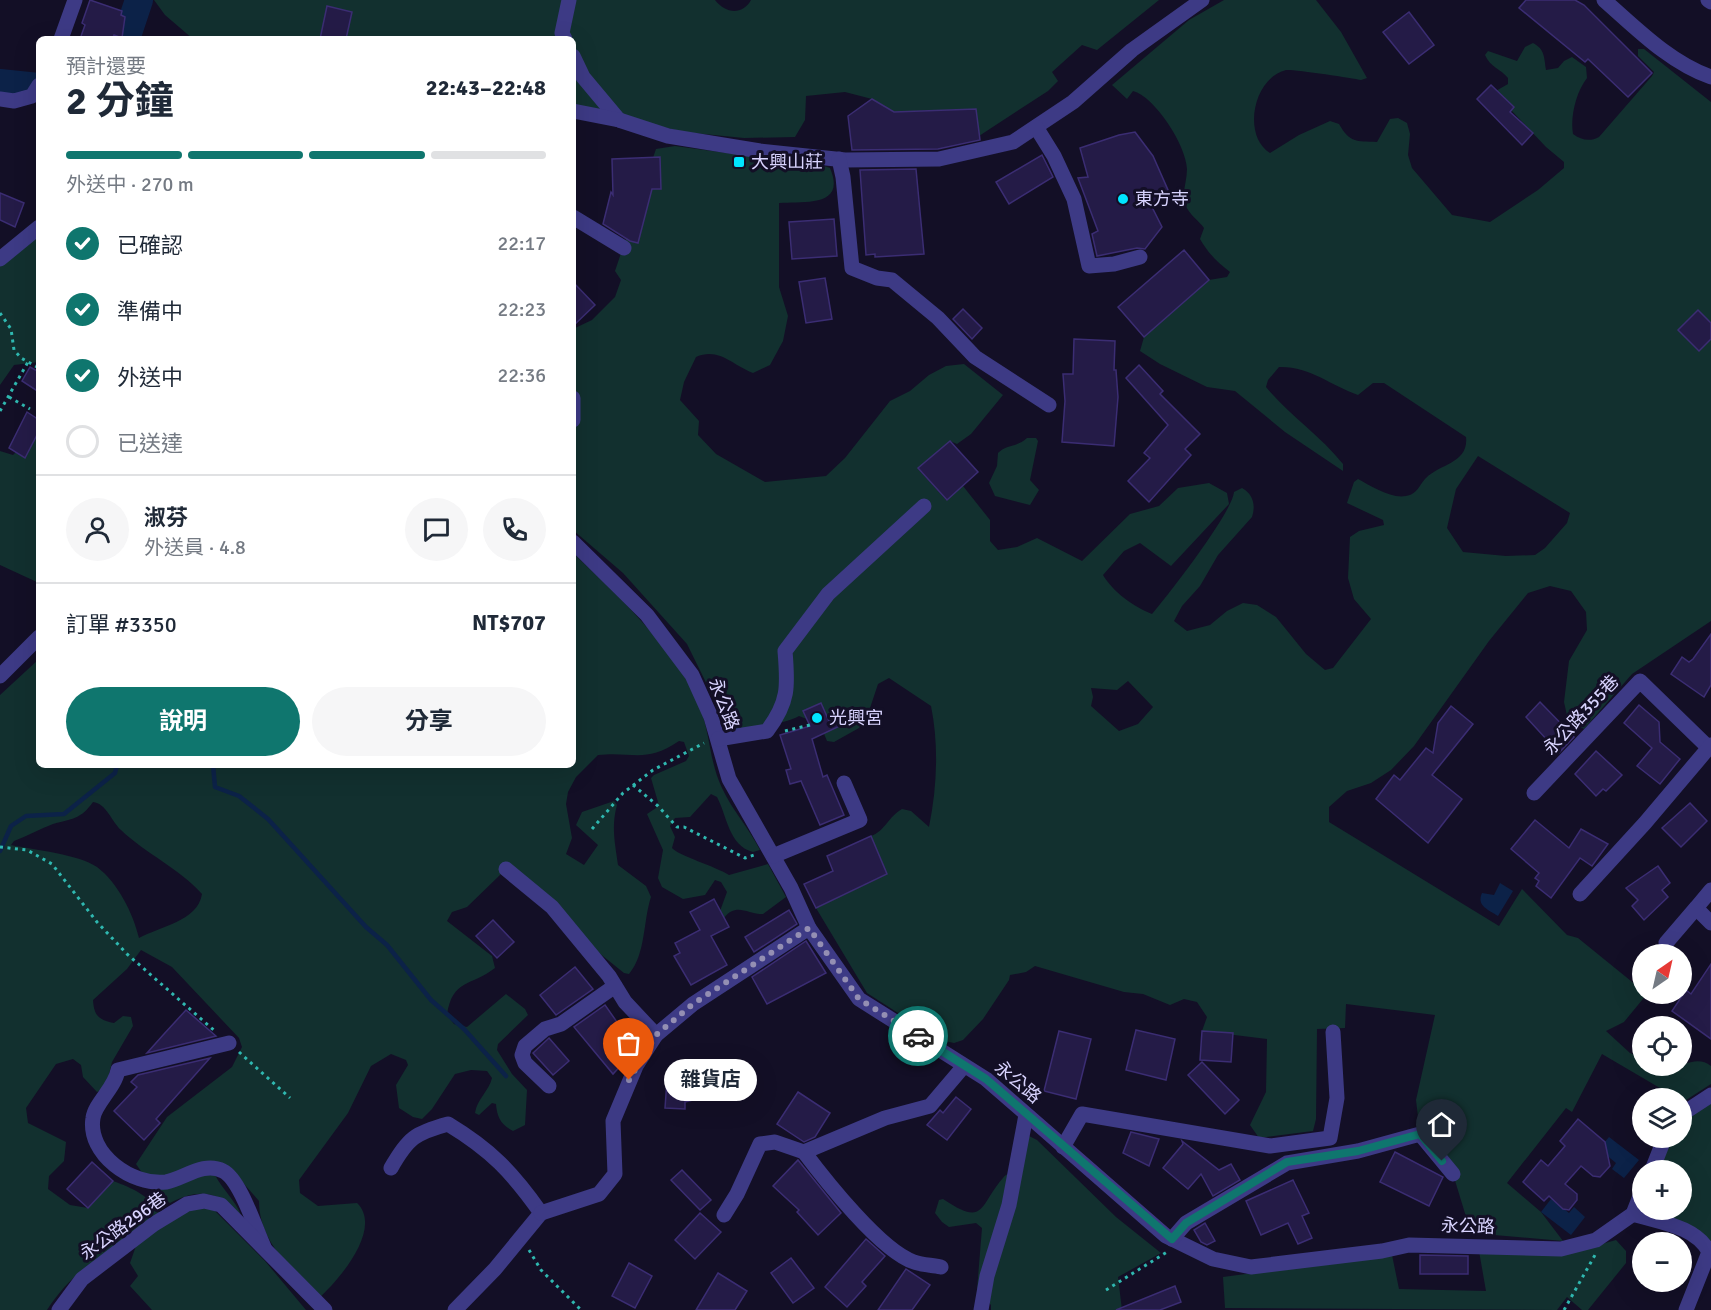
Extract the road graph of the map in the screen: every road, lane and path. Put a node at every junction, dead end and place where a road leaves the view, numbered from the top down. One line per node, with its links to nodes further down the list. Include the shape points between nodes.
1 (75, 0): 5 (street)
2 (569, 0): 6 (street)
3 (1202, 0): 13 (street)
4 (1604, 0): 8 (street, via 1681,62)
5 (62, 36)
6 (564, 36)
7 (576, 62): 12 (street, via 583,77)
8 (1711, 77)
9 (35, 91): 10 (street, via 14,101)
10 (0, 99)
11 (576, 112): 12 (street)
12 (619, 120): 14 (street, via 668,136 760,152)
13 (1036, 127): 14 (street, via 1013,142 939,159); 18 (street, via 1074,199 1089,266)
14 (839, 159): 24 (street, via 852,268 892,280 938,318 975,357)
15 (576, 219): 17 (street)
16 (36, 229): 19 (street)
17 (624, 248)
18 (1140, 257)
19 (0, 260)
20 (0, 313): 21 (path, via 11,329 14,350)
21 (28, 362): 22 (path); 23 (path)
22 (36, 366)
23 (9, 397): 25 (path); 26 (path)
24 (1049, 405)
25 (30, 409)
26 (0, 411)
27 (924, 506): 31 (street, via 828,594 785,651 788,689 781,713 767,730)
28 (576, 545): 31 (street, 永公路, via 647,615 692,675)
29 (36, 640): 30 (street)
30 (0, 676)
31 (712, 740): 34 (path, via 653,770); 38 (street, 永公路, via 729,779)
32 (1710, 746): 35 (street, 永公路355巷, via 1640,681); 42 (street, 永公路355巷)
33 (844, 783): 38 (street, via 860,820)
34 (633, 785): 36 (path); 39 (path, via 677,826)
35 (1534, 793)
36 (592, 829)
37 (0, 847): 50 (path, via 27,850 52,864 127,954)
38 (773, 856): 45 (street, 永公路)
39 (746, 858)
40 (506, 869): 47 (street, via 552,907)
41 (1711, 890): 43 (street)
42 (1580, 894)
43 (1696, 908): 44 (street); 46 (street)
44 (1711, 923)
45 (809, 928): 49 (street, via 693,1004); 51 (street, 永公路, via 859,999)
46 (1666, 943)
47 (615, 986): 49 (street); 52 (street, via 561,1024 545,1029 525,1046 525,1063)
48 (1333, 1032): 57 (street, via 1337,1098 1330,1138 1270,1146 1082,1114)
49 (656, 1035): 61 (street, via 636,1066 613,1121 615,1174 599,1194)
50 (229, 1044): 54 (path); 68 (street, via 118,1070 116,1081 93,1115 93,1133 98,1150 109,1161 147,1182 167,1182 210,1168 229,1175)
51 (964, 1066): 56 (street, 永公路, via 986,1079); 58 (street, via 930,1106 885,1118)
52 (549, 1086)
53 (1711, 1095): 55 (street)
54 (290, 1098)
55 (1692, 1107)
56 (1026, 1115): 57 (street, 永公路); 75 (street, via 1009,1205)
57 (1063, 1147): 67 (street, 永公路)
58 (804, 1152): 62 (street, via 775,1142 760,1144); 69 (street, via 834,1192 894,1249 912,1262)
59 (390, 1168): 61 (street, via 405,1143 422,1131 448,1124 479,1143 515,1176)
60 (1453, 1174): 67 (street, via 1420,1134 1358,1151 1287,1162 1186,1223)
61 (541, 1213): 66 (street)
62 (724, 1215)
63 (1632, 1215): 65 (street, 永公路)
64 (1653, 1220): 77 (street, via 1680,1228 1706,1245 1709,1252)
65 (1606, 1232): 67 (street, 永公路, via 1596,1240 1561,1249 1409,1245 1251,1267 1213,1259); 76 (path, via 1603,1245)
66 (520, 1236): 73 (street); 74 (path, via 541,1269)
67 (1172, 1239): 70 (path, via 1167,1252)
68 (264, 1247): 71 (street, 永公路296巷, via 221,1204 187,1204 82,1279); 72 (street, 永公路296巷)
69 (941, 1267)
70 (1106, 1290)
71 (59, 1310)
72 (325, 1310)
73 (455, 1310)
74 (581, 1310)
75 (981, 1310)
76 (1564, 1310)
77 (1686, 1310)

